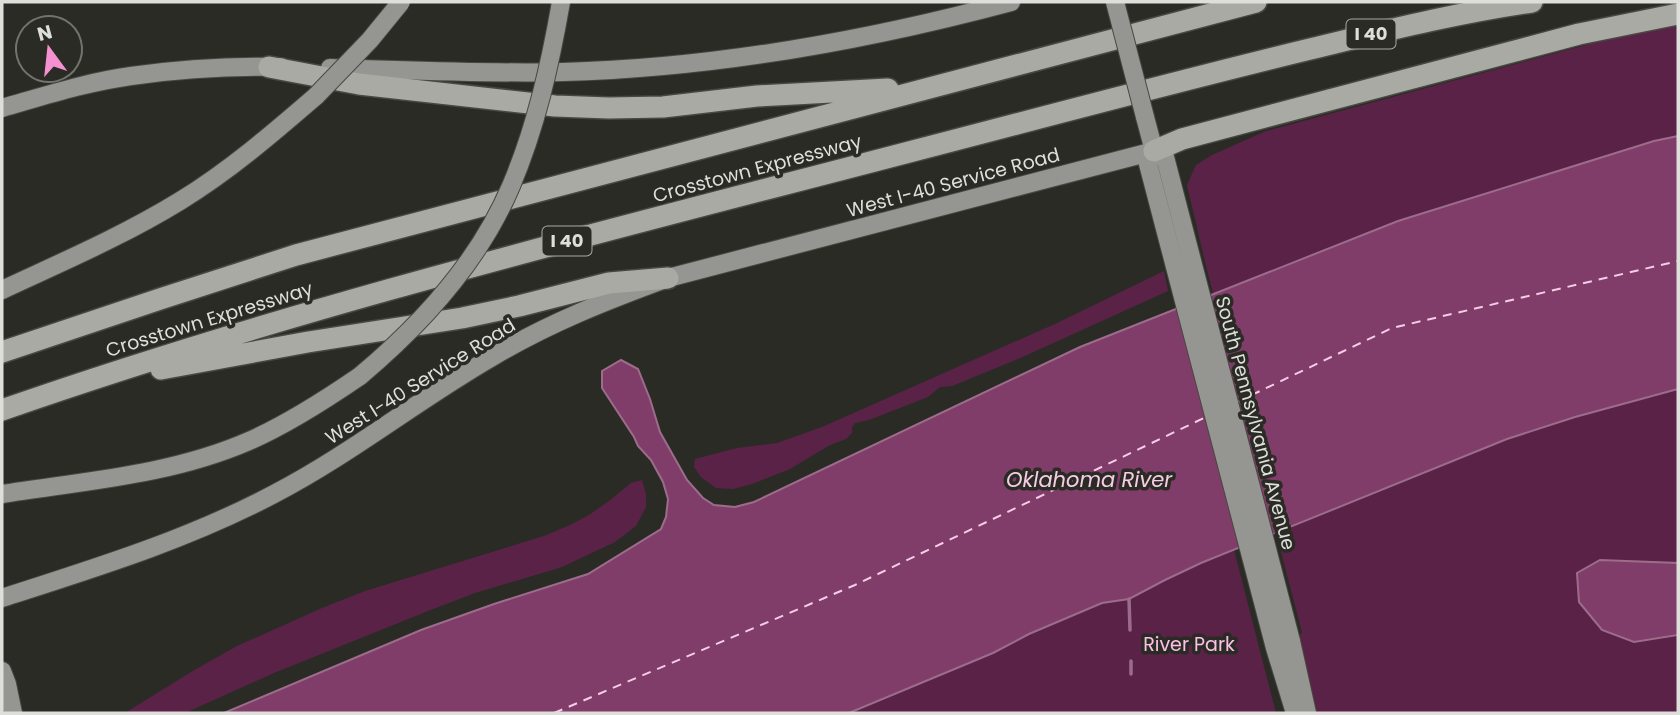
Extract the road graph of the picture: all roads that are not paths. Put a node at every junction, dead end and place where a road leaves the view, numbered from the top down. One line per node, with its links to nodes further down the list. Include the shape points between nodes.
1 (401, 2): 13 (main road, bridge, via 316,96 253,150 182,200 118,236)
2 (561, 2): 17 (main road, bridge, via 538,112 510,188 464,268 408,334 333,395 247,442 134,474)
3 (1011, 2): 8 (main road, via 848,40 680,64 563,72)
4 (1115, 2): 11 (main road, South Pennsylvania Avenue, bridge)
5 (1256, 2): 9 (highway, Crosstown Expressway)
6 (1532, 2): 15 (highway, Crosstown Expressway / I 40, via 1280,56 444,274)
7 (1678, 14): 11 (highway, via 1579,34 1182,139)
8 (269, 67): 9 (highway, via 359,84 608,108); 10 (main road, via 130,76)
9 (932, 87): 14 (highway, Crosstown Expressway, via 296,255)
10 (2, 108)
11 (1154, 151): 12 (main road, West I-40 Service Road); 21 (main road, South Pennsylvania Avenue, via 1147,164 1164,190)
12 (668, 278): 15 (highway, via 609,283 462,318); 18 (main road, West I-40 Service Road, via 562,320 493,356 324,466 226,518 122,559)
13 (2, 290)
14 (2, 352)
15 (73, 385): 16 (highway, Crosstown Expressway / I 40)
16 (2, 410)
17 (2, 494)
18 (19, 592): 19 (main road, West I-40 Service Road); 20 (main road)
19 (2, 598)
20 (2, 614)
21 (1283, 645): 24 (main road, South Pennsylvania Avenue); 25 (main road, South Pennsylvania Avenue)
22 (4, 678): 23 (main road)
23 (13, 713)
24 (1295, 713)
25 (1307, 713)

